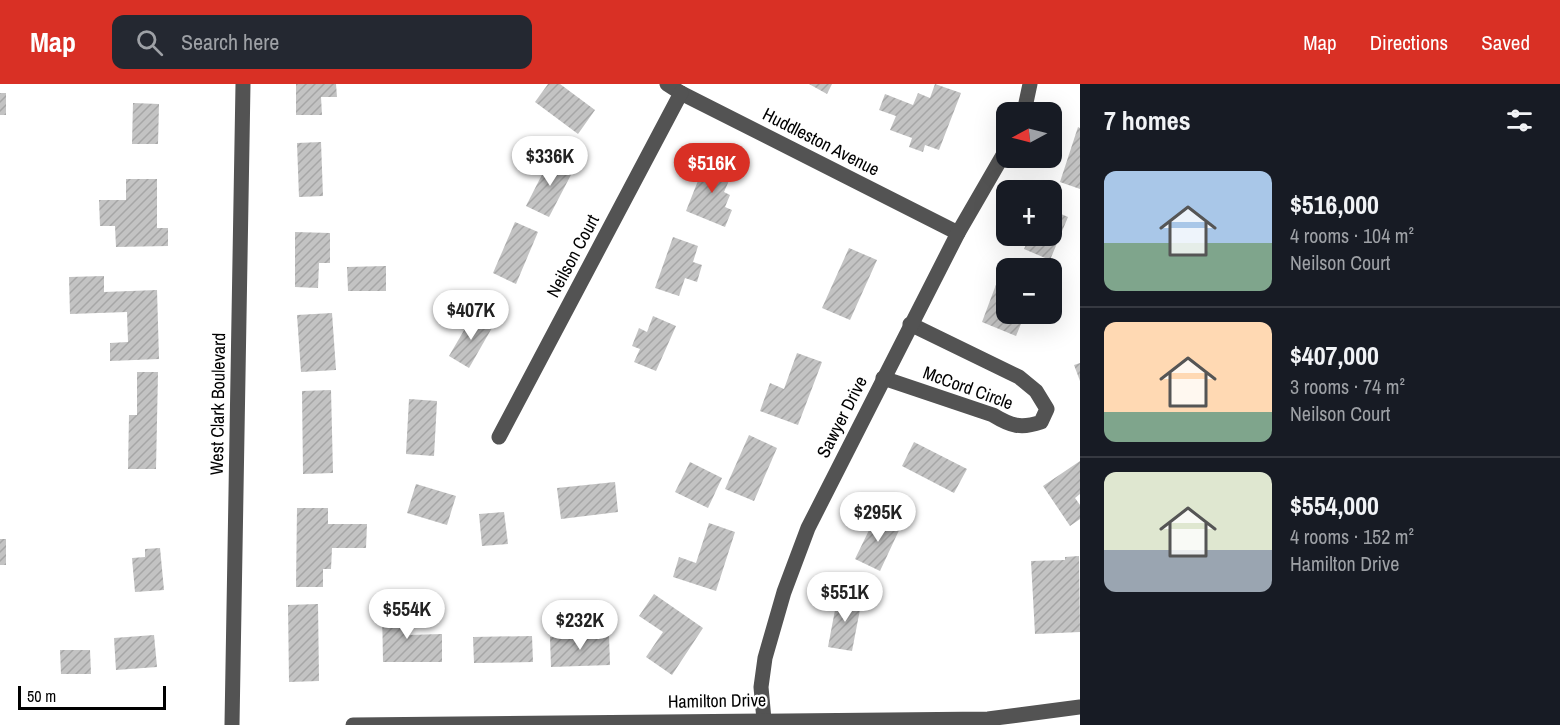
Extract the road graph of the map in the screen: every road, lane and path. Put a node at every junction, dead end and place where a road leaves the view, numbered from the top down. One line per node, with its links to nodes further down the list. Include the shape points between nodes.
1 (243, 84): 14 (street, West Clark Boulevard)
2 (667, 84): 4 (street, Huddleston Avenue)
3 (1029, 84): 5 (street)
4 (681, 93): 7 (street, Huddleston Avenue); 10 (street, Neilson Court)
5 (1026, 102)
6 (996, 167): 7 (street, Sawyer Drive)
7 (958, 233): 8 (street, Sawyer Drive)
8 (910, 324): 9 (street, Sawyer Drive); 9 (street, McCord Circle, via 1019,377 1036,391 1047,409 1041,422 1028,427 1009,425 993,415)
9 (883, 378): 12 (street, Sawyer Drive, via 808,528 784,592 760,687)
10 (499, 437)
11 (1080, 707): 13 (street, Hamilton Drive)
12 (764, 720): 13 (street, Hamilton Drive); 15 (street, Hamilton Drive)
13 (991, 722)
14 (232, 725)
15 (353, 725)

